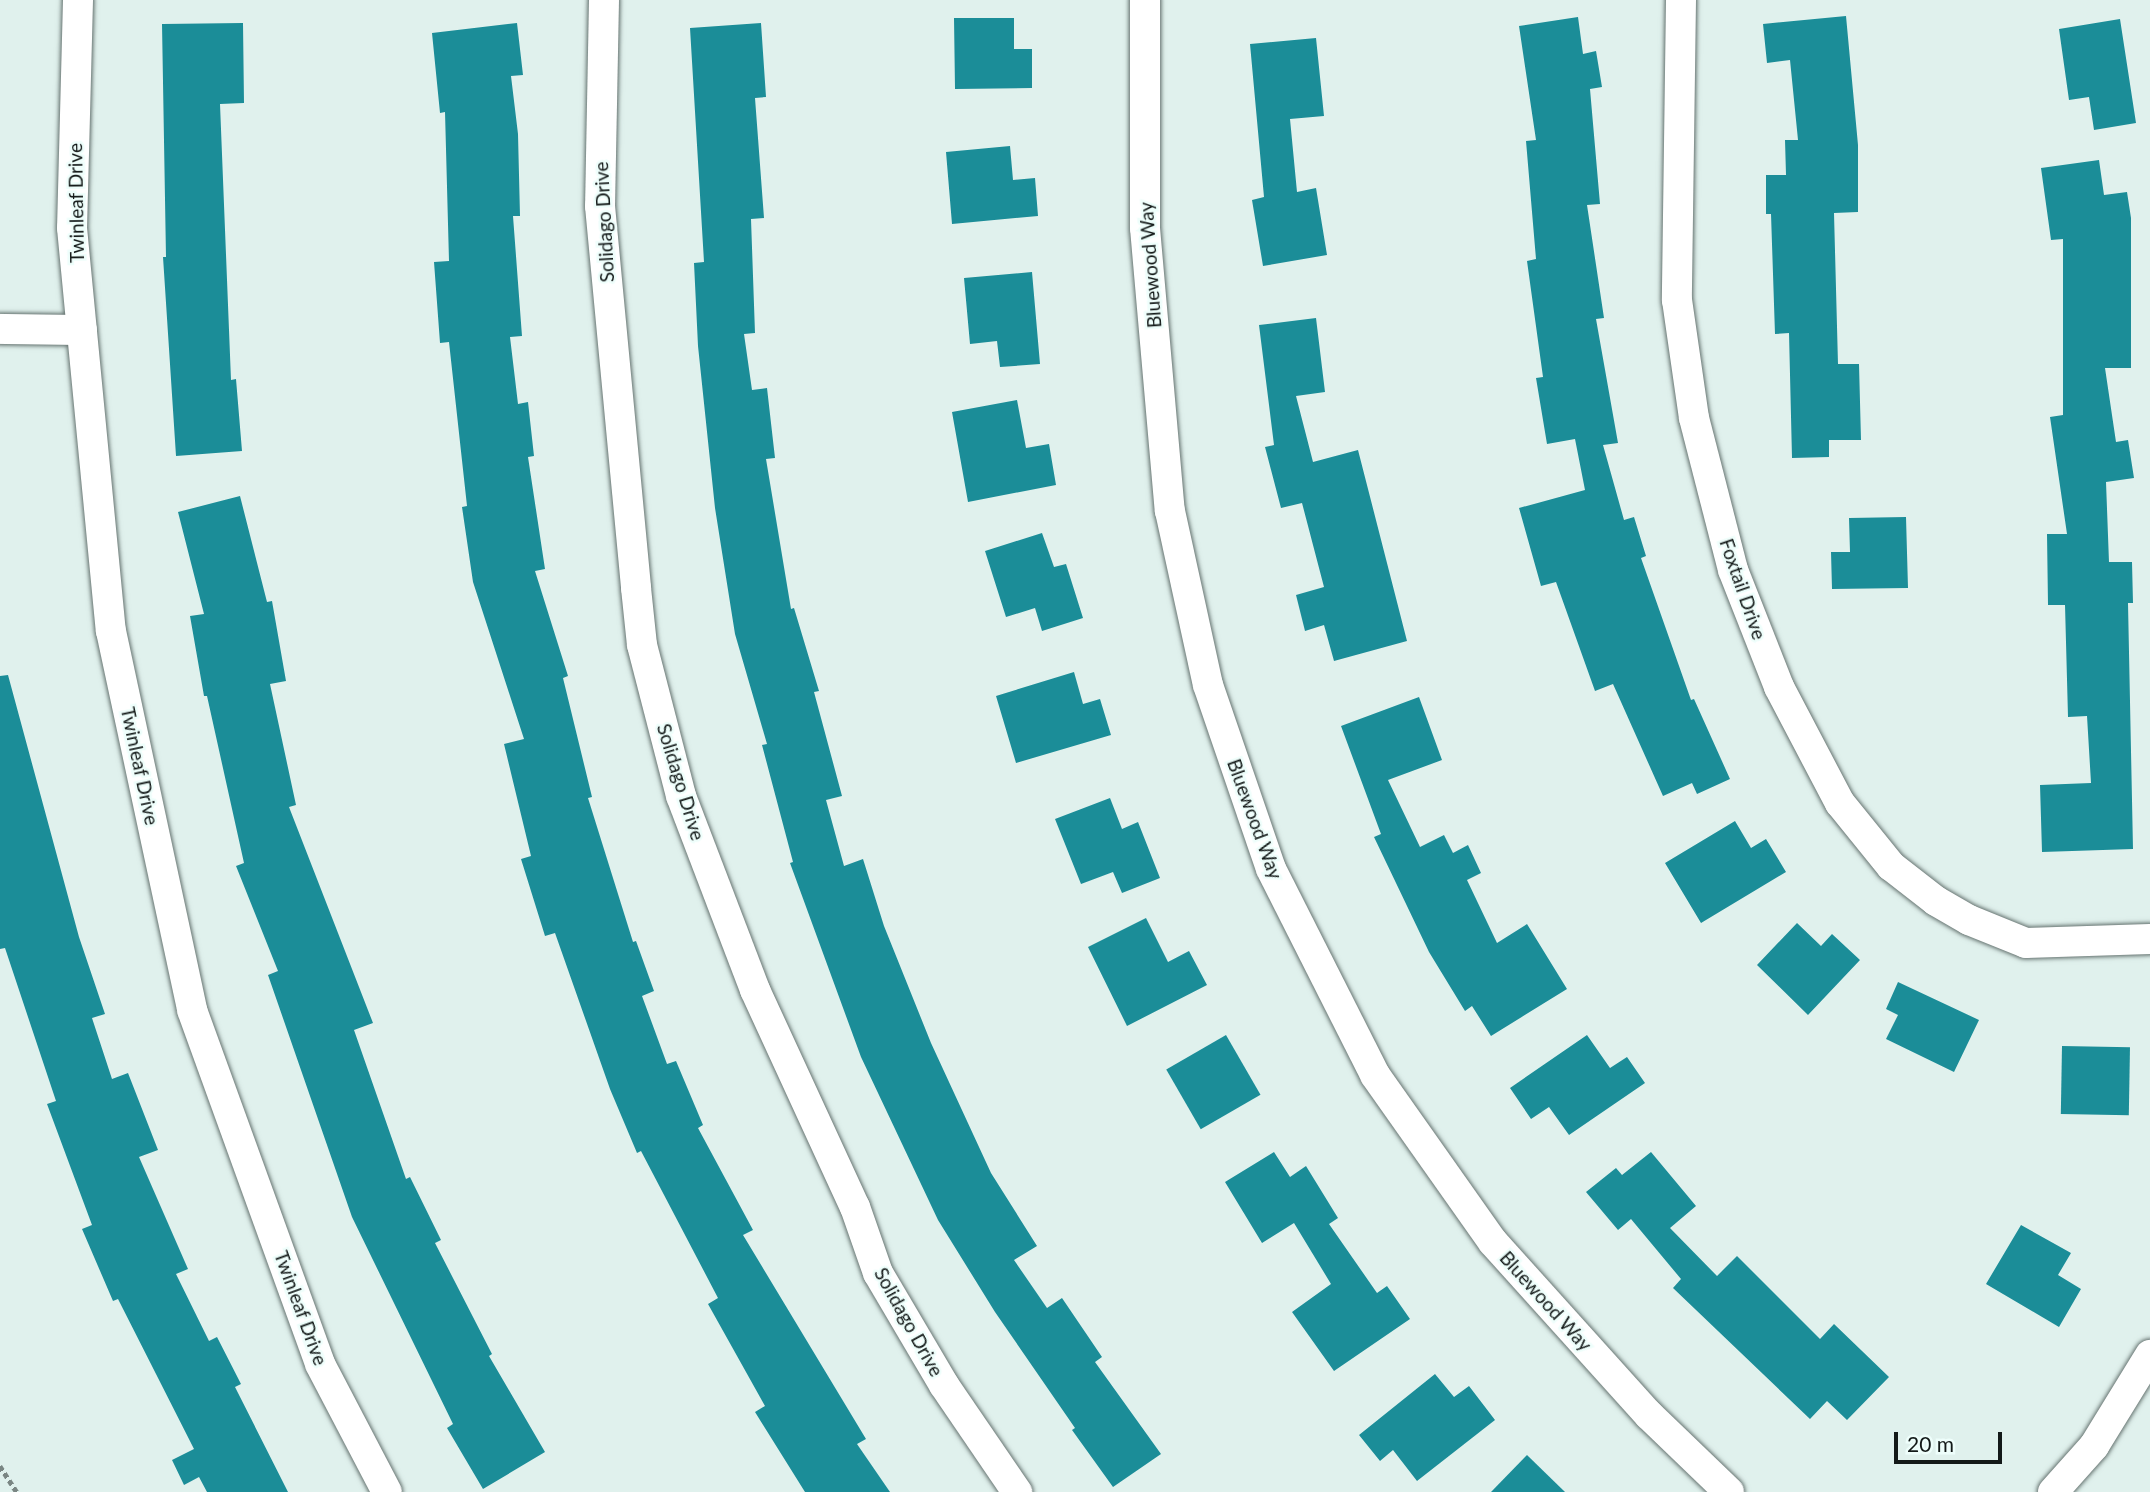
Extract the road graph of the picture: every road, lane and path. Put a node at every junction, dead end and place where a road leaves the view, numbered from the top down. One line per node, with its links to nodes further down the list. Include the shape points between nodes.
1 (78, 0): 6 (street, Twinleaf Drive, via 72,228)
2 (604, 0): 12 (street, Solidago Drive, via 600,206 635,575 642,645 681,796 755,989 855,1207 878,1273 944,1385)
3 (1144, 0): 13 (street, Bluewood Way, via 1145,228 1170,511 1208,685 1271,869 1375,1075 1493,1242 1649,1415)
4 (1681, 0): 7 (street, Foxtail Drive, via 1677,300 1694,418 1733,570 1779,687 1840,803 1891,866 1936,901 2026,943)
5 (0, 329): 6 (street)
6 (82, 330): 11 (street, Twinleaf Drive, via 111,631 192,1010 320,1364)
7 (2150, 939)
8 (2150, 1355): 14 (street, via 2094,1446)
9 (0, 1466): 10 (path)
10 (17, 1492)
11 (387, 1492)
12 (1017, 1492)
13 (1729, 1492)
14 (2053, 1492)

